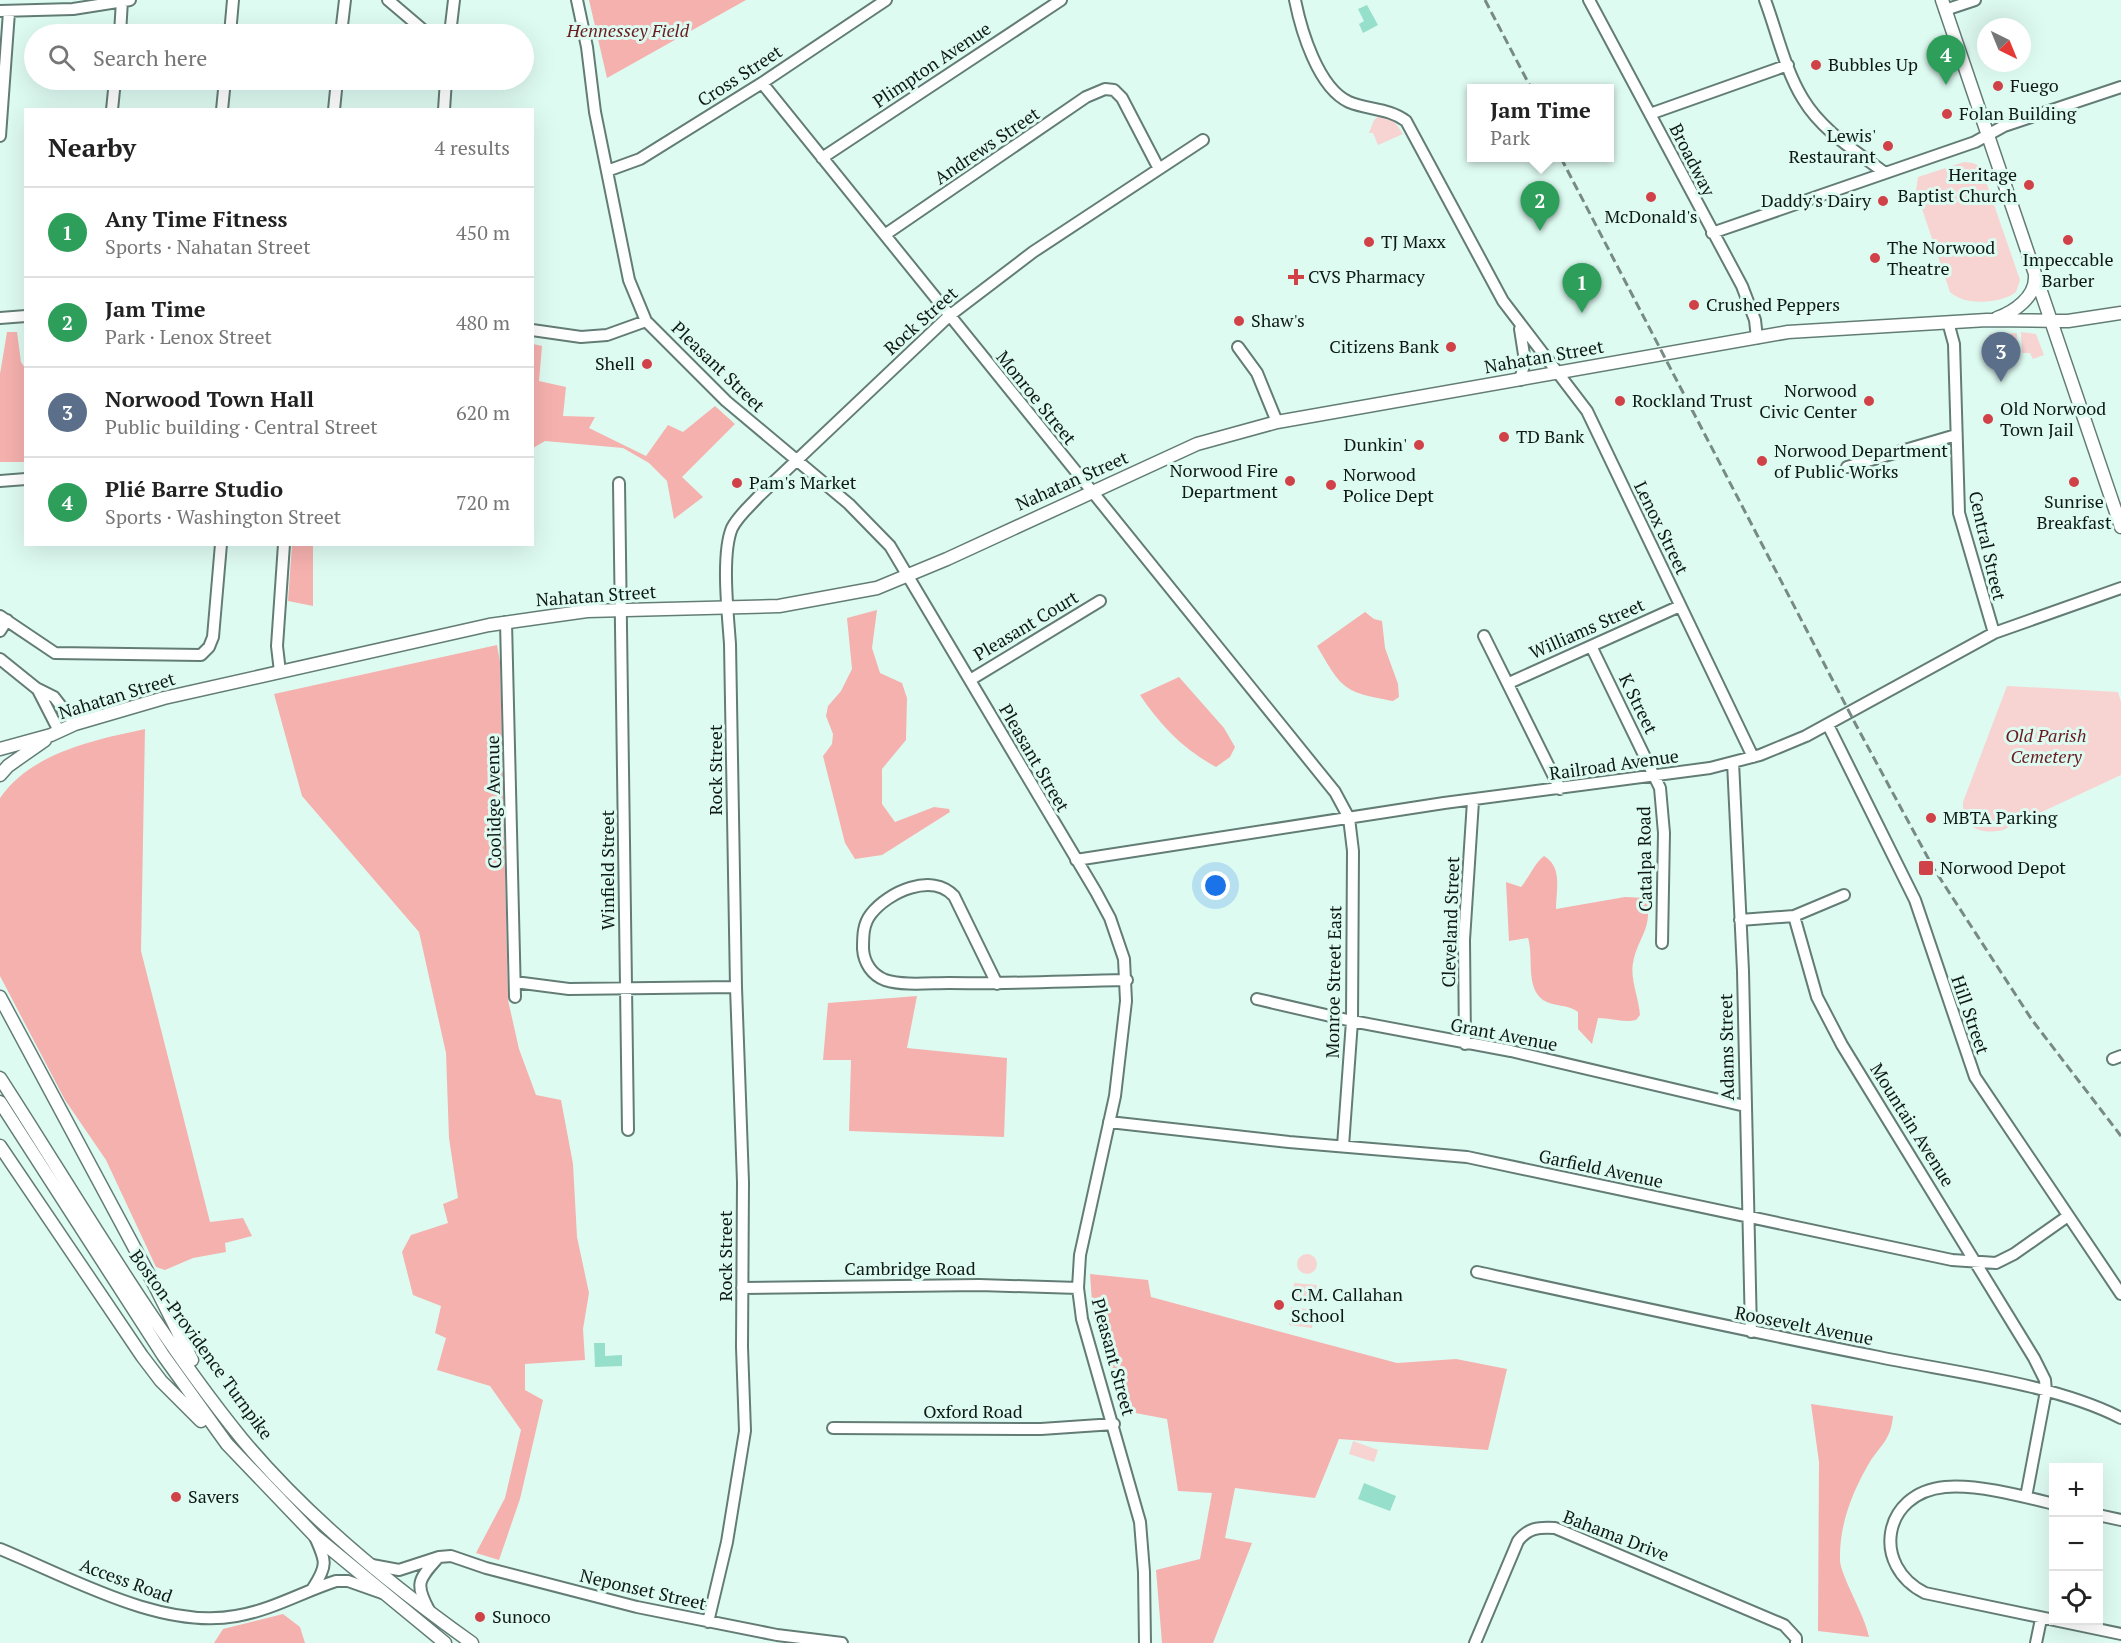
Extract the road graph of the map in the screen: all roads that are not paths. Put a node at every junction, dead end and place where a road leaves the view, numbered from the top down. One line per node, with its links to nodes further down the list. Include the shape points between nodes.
1 (233, 0): 16 (street)
2 (345, 0): 17 (street)
3 (388, 0): 18 (street)
4 (454, 0): 19 (street)
5 (577, 0): 37 (street, Pleasant Street)
6 (886, 0): 21 (street, Cross Street)
7 (1061, 0): 35 (street, Plimpton Avenue)
8 (1295, 0): 50 (street, Lenox Street, via 1310,50 1336,93 1346,101 1389,111 1406,121)
9 (1589, 0): 31 (street, Broadway)
10 (1765, 0): 20 (street)
11 (1975, 0): 13 (street)
12 (125, 1): 14 (street, via 73,9); 15 (street)
13 (1943, 5): 32 (main road)
14 (5, 11): 33 (street)
15 (122, 24)
16 (231, 24)
17 (342, 24)
18 (416, 24)
19 (451, 24)
20 (1788, 65): 31 (street); 38 (street, via 1804,102 1825,126)
21 (762, 83): 35 (street, Monroe Street); 37 (street, Cross Street, via 640,159)
22 (2121, 87): 32 (street)
23 (114, 90): 27 (street)
24 (224, 90): 28 (street)
25 (336, 90): 29 (street)
26 (445, 90): 30 (street)
27 (112, 108)
28 (222, 108)
29 (334, 108)
30 (444, 108)
31 (1650, 114): 39 (street, Broadway)
32 (1988, 135): 38 (street); 41 (main road)
33 (0, 136)
34 (1203, 140): 36 (street, Rock Street)
35 (822, 158): 40 (street, Monroe Street)
36 (1159, 169): 40 (street, Andrews Street, via 1122,98 1108,90 1086,97); 44 (street, Rock Street, via 1033,252)
37 (607, 171): 48 (street, Pleasant Street, via 629,280)
38 (1885, 173): 39 (street)
39 (1712, 233): 52 (street, Broadway, via 1747,296)
40 (885, 234): 44 (street, Monroe Street)
41 (2034, 272): 46 (main road, via 2033,288 2023,302 2007,314); 47 (main road)
42 (2121, 314): 47 (main road, Nahatan Street)
43 (24, 316): 45 (street)
44 (949, 316): 58 (street, Rock Street); 63 (street, Monroe Street)
45 (0, 318)
46 (1987, 320): 47 (main road, Nahatan Street); 49 (main road, Nahatan Street)
47 (2051, 320): 64 (main road)
48 (646, 321): 51 (street, via 607,335 580,337); 58 (street, Pleasant Street, via 726,401)
49 (1948, 322): 52 (main road, Nahatan Street, via 1827,328); 57 (street, Central Street, via 1954,344)
50 (1519, 326): 54 (street, Lenox Street); 55 (street, Lenox Street, via 1525,361)
51 (534, 330)
52 (1757, 338): 54 (main road, Nahatan Street)
53 (1238, 347): 56 (street, via 1266,390)
54 (1557, 373): 55 (main road, Nahatan Street); 70 (street, Lenox Street, via 1587,411)
55 (1520, 380): 56 (main road, Nahatan Street)
56 (1277, 422): 63 (main road, Nahatan Street, via 1197,444)
57 (1956, 435): 59 (street); 76 (street, Central Street, via 1959,513)
58 (796, 460): 67 (street, Pleasant Street, via 879,532); 71 (street, Rock Street, via 732,528)
59 (1847, 467)
60 (24, 479): 61 (street)
61 (0, 481)
62 (619, 483): 72 (street, Winfield Street)
63 (1090, 492): 67 (main road, Nahatan Street); 94 (street, Monroe Street, via 1335,792)
64 (2121, 527)
65 (221, 546): 73 (street, via 213,637 201,655 55,653)
66 (284, 546): 80 (street)
67 (910, 576): 71 (main road, Nahatan Street, via 833,597 779,606); 81 (street, Pleasant Street)
68 (2121, 588): 76 (street, Railroad Avenue)
69 (1100, 601): 81 (street, Pleasant Court)
70 (1680, 606): 78 (street, Williams Street); 88 (street, Lenox Street)
71 (727, 608): 72 (main road, Nahatan Street); 103 (street, Rock Street)
72 (620, 610): 74 (main road, Nahatan Street); 104 (street, Winfield Street)
73 (4, 618): 75 (street)
74 (506, 622): 80 (main road, Nahatan Street); 101 (street, Coolidge Avenue)
75 (0, 631)
76 (1994, 633): 85 (street, Railroad Avenue)
77 (1484, 636): 82 (street)
78 (1592, 646): 82 (street, Williams Street); 91 (street, K Street)
79 (0, 659): 83 (street)
80 (280, 672): 84 (main road, Nahatan Street, via 164,698)
81 (970, 680): 95 (street, Pleasant Street)
82 (1509, 683): 92 (street)
83 (36, 688): 84 (street, via 54,697); 86 (street)
84 (75, 724): 86 (main road, Nahatan Street)
85 (1828, 725): 88 (street, Railroad Avenue); 117 (street, Hill Street, via 1915,900 1975,1077)
86 (55, 733): 87 (main road, Nahatan Street); 90 (main road, Nahatan Street)
87 (0, 749)
88 (1753, 757): 89 (street, Railroad Avenue)
89 (1733, 762): 91 (street, Railroad Avenue); 98 (street, Adams Street)
90 (0, 775)
91 (1656, 776): 92 (street, Railroad Avenue); 99 (street, Catalpa Road, via 1664,833)
92 (1560, 789): 93 (street, Railroad Avenue)
93 (1473, 801): 94 (street, Railroad Avenue); 109 (street, Cleveland Street, via 1464,940)
94 (1349, 818): 95 (street, Railroad Avenue); 108 (street, Monroe Street East)
95 (1076, 860): 100 (street, Pleasant Street, via 1110,918 1124,959)
96 (1844, 895): 97 (street)
97 (1794, 916): 98 (street); 119 (street, Mountain Avenue, via 1817,998)
98 (1740, 920): 112 (street, Adams Street)
99 (1662, 943)
100 (1126, 980): 102 (street); 113 (street, Pleasant Street, via 1122,1046)
101 (515, 982): 104 (street, via 569,989); 106 (street, Coolidge Avenue)
102 (997, 984): 102 (street, via 905,983 879,977 868,968 863,955 864,927 881,904 895,896 921,885 939,885 954,896)
103 (736, 987): 104 (street); 121 (street, Rock Street, via 743,1182)
104 (625, 989): 114 (street, Winfield Street)
105 (0, 997): 125 (main road, via 156,1286)
106 (515, 997)
107 (1257, 999): 108 (street, Grant Avenue)
108 (1352, 1021): 109 (street, Grant Avenue); 116 (street, Monroe Street East)
109 (1465, 1044): 112 (street, Grant Avenue)
110 (0, 1078): 125 (main road, Boston-Providence Turnpike, via 144,1303)
111 (0, 1102): 130 (main road, Boston-Providence Turnpike, via 163,1355)
112 (1745, 1106): 118 (street, Adams Street)
113 (1109, 1122): 116 (street, Garfield Avenue); 122 (street, Pleasant Street, via 1080,1255)
114 (628, 1130)
115 (0, 1146): 130 (main road, via 142,1356)
116 (1343, 1146): 118 (street, Garfield Avenue, via 1467,1157)
117 (2068, 1216): 119 (street, Garfield Avenue, via 2014,1254 1996,1263); 123 (street, Hill Street)
118 (1749, 1217): 119 (street, Garfield Avenue, via 1935,1257); 124 (street, Adams Street)
119 (1977, 1262): 126 (street, Mountain Avenue, via 2034,1358)
120 (1478, 1272): 124 (street, Roosevelt Avenue)
121 (742, 1288): 122 (street, Cambridge Road); 143 (street, Rock Street, via 745,1431 727,1542)
122 (1078, 1288): 128 (street, Pleasant Street, via 1082,1319)
123 (2121, 1294)
124 (1751, 1332): 126 (street, Roosevelt Avenue)
125 (205, 1388): 138 (main road, Boston-Providence Turnpike, via 243,1439 284,1484)
126 (2046, 1391): 127 (street, Roosevelt Avenue); 131 (street)
127 (2121, 1418)
128 (1114, 1424): 129 (street, Oxford Road, via 1041,1429); 148 (street, Pleasant Street, via 1140,1521)
129 (833, 1428)
130 (227, 1444): 135 (main road, Boston-Providence Turnpike)
131 (2026, 1497): 132 (street); 142 (street, via 1945,1487 1919,1493 1899,1509 1889,1535 1903,1577 1912,1587)
132 (2049, 1503)
133 (2103, 1516): 134 (street)
134 (2121, 1520)
135 (315, 1536): 139 (street, via 325,1559 322,1575); 140 (main road, Boston-Providence Turnpike)
136 (0, 1549): 139 (street, Access Road, via 124,1601 193,1619 260,1611)
137 (439, 1557): 138 (street, Neponset Street, via 399,1570); 141 (street, via 421,1577 419,1592); 143 (street, Neponset Street, via 451,1556)
138 (369, 1564): 141 (main road, Boston-Providence Turnpike)
139 (312, 1588): 140 (street, Access Road, via 348,1581)
140 (382, 1593): 145 (main road, Boston-Providence Turnpike)
141 (431, 1613): 146 (main road, Boston-Providence Turnpike)
142 (2042, 1619): 144 (street); 151 (street)
143 (708, 1622): 147 (street, Neponset Street)
144 (2121, 1634)
145 (445, 1643)
146 (472, 1643)
147 (842, 1643)
148 (1145, 1643)
149 (1475, 1643): 150 (street, Bahama Drive, via 1518,1542 1531,1529 1541,1527 1554,1528 1784,1625)
150 (1796, 1643)
151 (2036, 1643)

